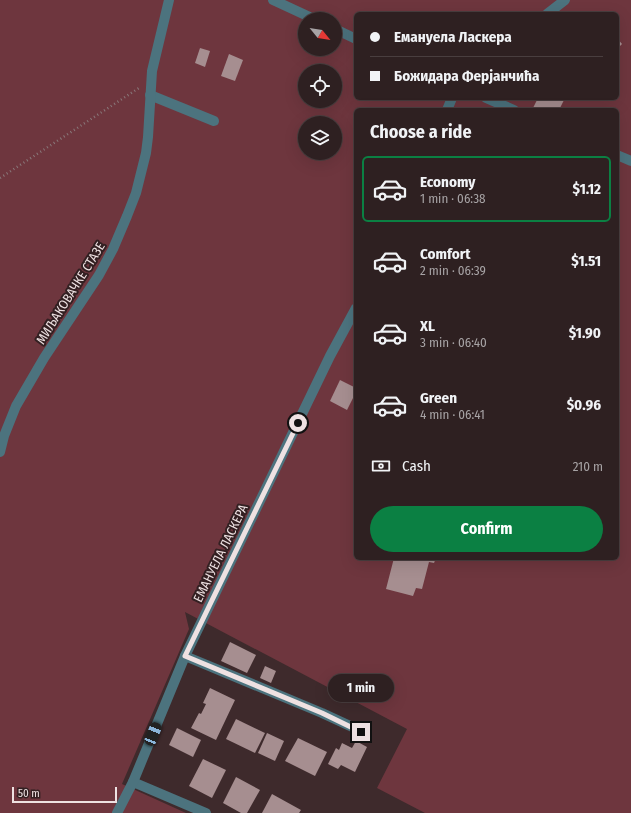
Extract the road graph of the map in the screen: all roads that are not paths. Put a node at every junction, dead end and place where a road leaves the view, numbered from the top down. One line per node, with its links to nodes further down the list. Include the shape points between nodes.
1 (169, 0): 8 (street, МИЉАКОВАЧКЕ СТАЗЕ)
2 (273, 0): 4 (street)
3 (564, 0): 5 (street)
4 (299, 12)
5 (549, 12)
6 (342, 32): 7 (street)
7 (354, 38)
8 (150, 95): 11 (street); 15 (street, МИЉАКОВАЧКЕ СТАЗЕ, via 146,153 127,216 99,275 44,358 16,406)
9 (491, 100): 10 (street)
10 (509, 108)
11 (214, 120)
12 (619, 156): 13 (street)
13 (631, 161)
14 (354, 312): 16 (street, ЕМАНУЕЛА ЛАСКЕРА, via 323,370)
15 (0, 452)
16 (185, 656): 17 (street); 18 (street, ЕМАНУЕЛА ЛАСКЕРА)
17 (361, 732)
18 (133, 782): 19 (street, ЕМАНУЕЛА ЛАСКЕРА); 20 (street)
19 (117, 813)
20 (206, 813)

